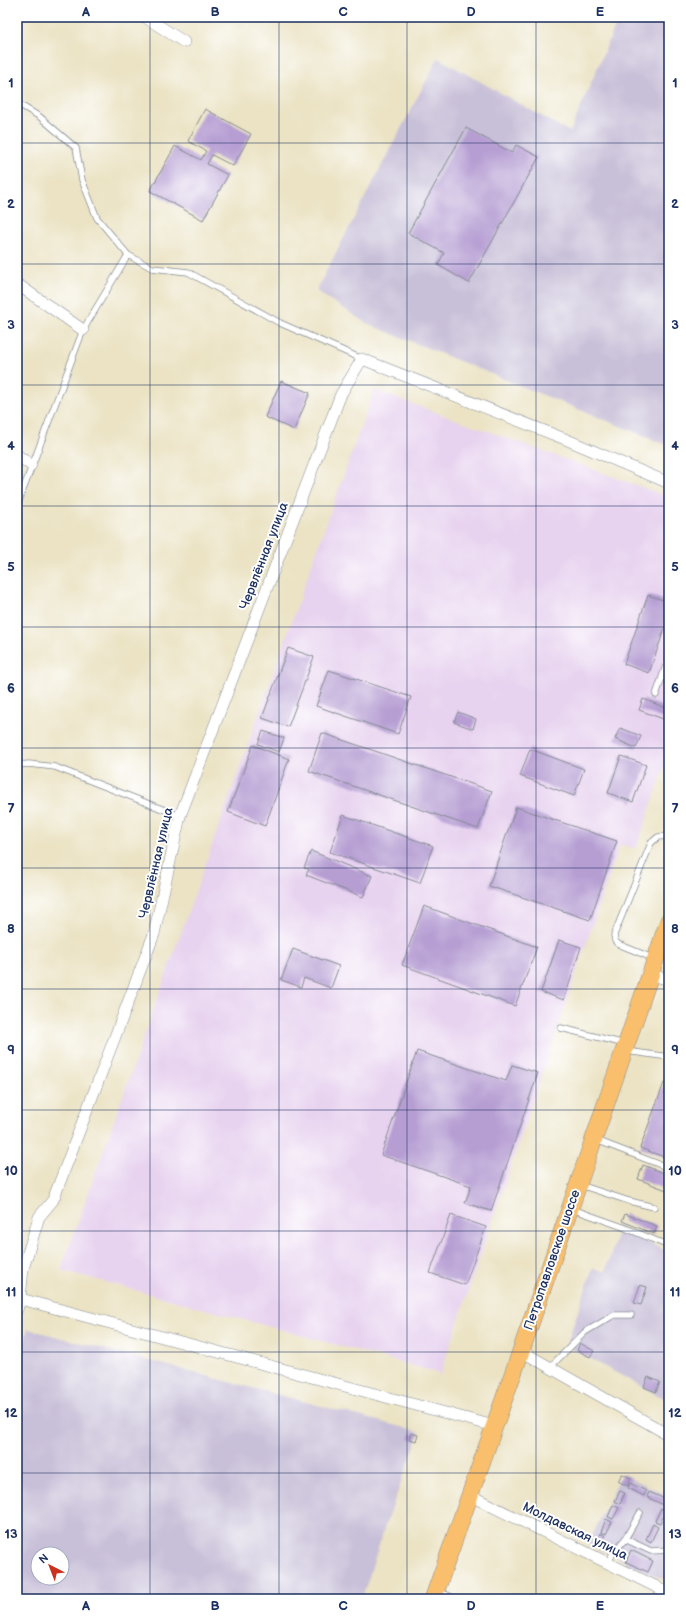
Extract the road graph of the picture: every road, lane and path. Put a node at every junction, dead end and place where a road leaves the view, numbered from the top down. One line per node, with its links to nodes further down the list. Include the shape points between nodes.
1 (145, 17): 2 (street)
2 (184, 42)
3 (17, 103): 4 (lane, via 40,117 76,148 82,180 97,218)
4 (128, 255): 6 (lane); 7 (lane, via 152,268 188,272 280,322)
5 (17, 284): 6 (street)
6 (83, 330): 9 (lane)
7 (362, 359): 10 (street); 15 (street, Червлённая улица, via 341,394)
8 (17, 455): 9 (street)
9 (31, 465): 11 (lane)
10 (669, 483)
11 (17, 506)
12 (669, 657): 13 (lane)
13 (656, 695)
14 (17, 765): 15 (lane, via 55,768)
15 (180, 816): 29 (street, Червлённая улица, via 154,934 53,1200 39,1217 23,1269)
16 (669, 836): 18 (lane, via 658,837 651,843 614,935 618,944)
17 (669, 920): 18 (main road, Петропавловское шоссе)
18 (652, 966): 19 (street); 21 (main road, Петропавловское шоссе)
19 (669, 980)
20 (561, 1028): 21 (lane)
21 (625, 1048): 22 (lane); 23 (main road, Петропавловское шоссе)
22 (669, 1057)
23 (593, 1139): 24 (lane); 25 (main road, Петропавловское шоссе)
24 (669, 1168)
25 (578, 1184): 26 (lane); 27 (main road, Петропавловское шоссе)
26 (654, 1207)
27 (570, 1208): 28 (lane); 32 (main road, Петропавловское шоссе)
28 (669, 1246)
29 (19, 1298): 30 (street, Червлённая улица); 34 (street)
30 (17, 1310)
31 (631, 1315): 33 (lane, via 614,1315 585,1332)
32 (521, 1351): 33 (street); 34 (main road, Петропавловское шоссе)
33 (550, 1367): 35 (street)
34 (494, 1426): 36 (main road, Петропавловское шоссе)
35 (669, 1435)
36 (469, 1495): 40 (street, Молдавская улица); 42 (main road, Петропавловское шоссе)
37 (640, 1513): 38 (lane)
38 (625, 1539): 39 (lane, via 651,1551); 40 (lane)
39 (669, 1550)
40 (608, 1563): 41 (street, Молдавская улица)
41 (669, 1593)
42 (435, 1595): 43 (lane)
43 (456, 1599)

